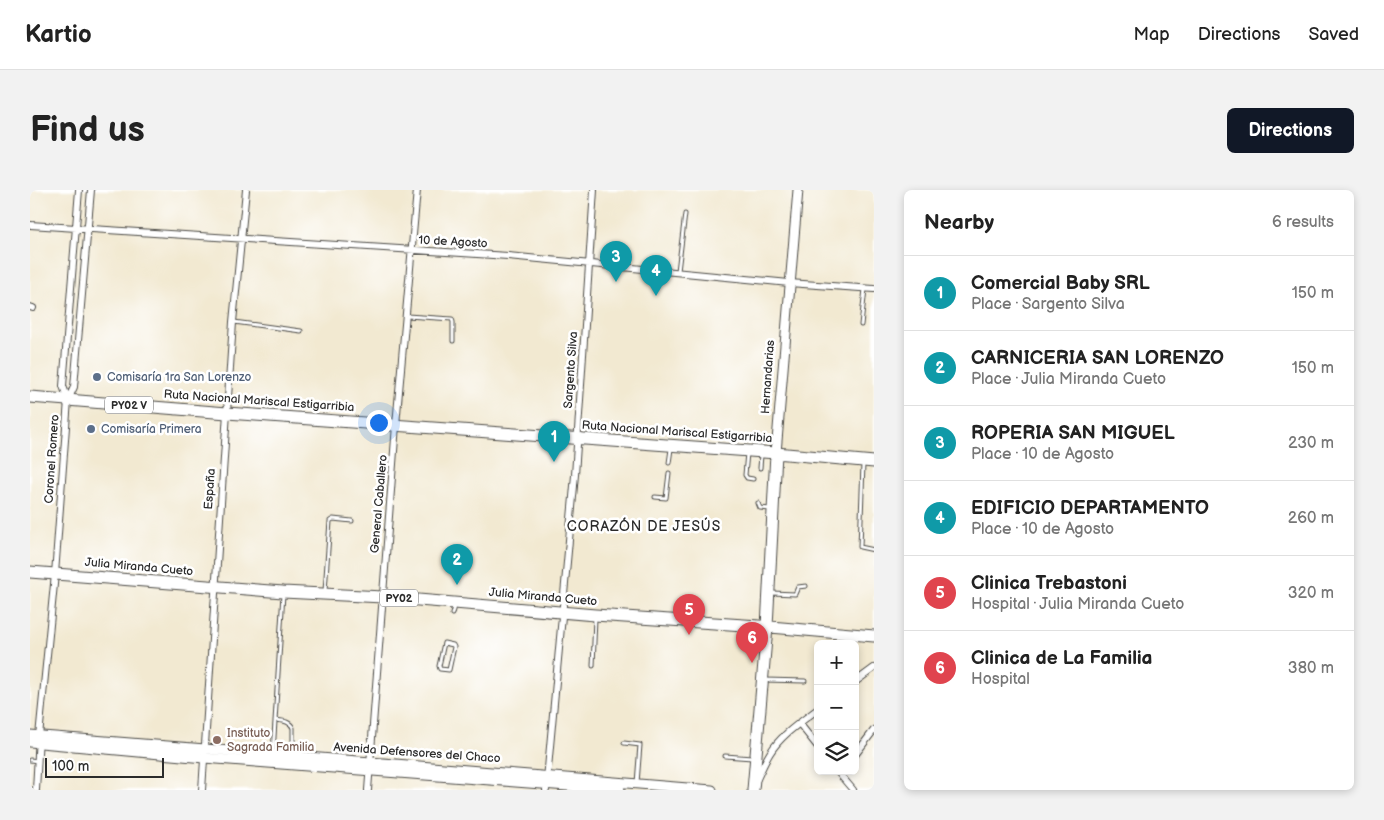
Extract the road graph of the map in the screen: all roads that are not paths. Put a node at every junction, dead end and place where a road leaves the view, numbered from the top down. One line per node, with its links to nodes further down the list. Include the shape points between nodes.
1 (79, 190): 9 (street, Coronel Romero)
2 (91, 190): 10 (street, Coronel Romero)
3 (246, 190): 11 (street, España)
4 (417, 190): 12 (street, General Caballero)
5 (594, 190): 13 (street, Sargento Silva)
6 (798, 190): 15 (street, Hernandarias)
7 (685, 214): 14 (lane)
8 (30, 225): 9 (street, 10 de Agosto)
9 (76, 229): 10 (street, 10 de Agosto); 24 (street, Coronel Romero, via 63,386)
10 (88, 229): 11 (street, 10 de Agosto); 24 (street, Coronel Romero, via 74,387)
11 (242, 238): 12 (street, 10 de Agosto); 19 (street, España)
12 (412, 251): 13 (street, 10 de Agosto); 18 (street, General Caballero)
13 (590, 264): 14 (street, 10 de Agosto); 27 (street, Sargento Silva)
14 (678, 272): 15 (street, 10 de Agosto)
15 (789, 283): 16 (street, 10 de Agosto); 31 (street, Hernandarias)
16 (866, 289): 17 (street, 10 de Agosto); 20 (lane)
17 (874, 289)
18 (406, 316): 22 (lane, via 452,319); 26 (street, General Caballero)
19 (233, 322): 21 (lane); 25 (street, España)
20 (862, 325)
21 (301, 332)
22 (453, 341)
23 (30, 397): 24 (highway, Ruta Nacional Mariscal Estigarribia / PY02 V)
24 (68, 400): 25 (highway, Ruta Nacional Mariscal Estigarribia / PY02 V); 43 (street, Coronel Romero)
25 (227, 413): 26 (highway, Ruta Nacional Mariscal Estigarribia / PY02 V); 45 (street, España)
26 (396, 425): 27 (highway, Ruta Nacional Mariscal Estigarribia / PY02 V); 49 (street, General Caballero)
27 (578, 439): 28 (highway, Ruta Nacional Mariscal Estigarribia / PY02 V); 50 (street, Sargento Silva)
28 (672, 446): 29 (highway, Ruta Nacional Mariscal Estigarribia / PY02 V); 33 (lane)
29 (747, 451): 30 (highway, Ruta Nacional Mariscal Estigarribia / PY02 V); 36 (lane, via 745,475)
30 (761, 452): 31 (highway, Ruta Nacional Mariscal Estigarribia / PY02 V); 34 (lane)
31 (776, 453): 32 (highway, Ruta Nacional Mariscal Estigarribia / PY02 V); 39 (highway, Hernandarias)
32 (869, 461): 41 (lane, via 860,547)
33 (669, 463)
34 (760, 468)
35 (668, 473): 37 (lane, via 666,498)
36 (753, 479)
37 (656, 497)
38 (758, 503): 39 (lane, via 760,508)
39 (773, 509): 47 (highway, Hernandarias)
40 (352, 521): 48 (lane, via 330,521)
41 (874, 550)
42 (30, 572): 43 (highway, Julia Miranda Cueto / PY02)
43 (55, 574): 45 (highway, Julia Miranda Cueto / PY02); 65 (street, Coronel Romero)
44 (806, 586): 47 (lane, via 798,587 795,594)
45 (215, 587): 46 (highway, Julia Miranda Cueto / PY02); 69 (street, España)
46 (283, 592): 48 (highway, Julia Miranda Cueto / PY02); 62 (lane)
47 (769, 593): 52 (highway, Hernandarias)
48 (324, 594): 49 (highway, Julia Miranda Cueto / PY02)
49 (383, 596): 50 (highway, Julia Miranda Cueto / PY02, via 453,609); 76 (street, General Caballero)
50 (564, 612): 51 (highway, Julia Miranda Cueto / PY02); 78 (street, Sargento Silva)
51 (595, 615): 52 (highway, Julia Miranda Cueto / PY02); 56 (lane)
52 (767, 627): 53 (highway, Julia Miranda Cueto / PY02); 59 (highway, Hernandarias)
53 (874, 636)
54 (450, 638): 55 (lane)
55 (449, 644): 55 (lane, via 454,647 449,670 440,669 442,645)
56 (593, 666)
57 (874, 668): 58 (street)
58 (859, 679)
59 (762, 680): 60 (lane); 72 (highway, Hernandarias)
60 (805, 681)
61 (814, 712): 63 (street)
62 (275, 720): 70 (lane, via 292,724); 73 (lane)
63 (799, 724): 66 (street); 80 (street, via 769,754)
64 (874, 730): 68 (street)
65 (35, 739): 69 (street, Avenida Defensores del Chaco); 75 (street, Coronel Romero)
66 (814, 742)
67 (624, 743): 79 (lane, via 640,746)
68 (859, 750)
69 (204, 754): 73 (street, Avenida Defensores del Chaco); 82 (street, España)
70 (293, 756): 73 (street, Avenida Defensores del Chaco); 76 (street, Avenida Defensores del Chaco)
71 (725, 756): 72 (lane)
72 (755, 758): 80 (highway, Hernandarias)
73 (273, 759): 76 (street, Avenida Defensores del Chaco)
74 (30, 760): 75 (lane)
75 (39, 761): 81 (street, Coronel Romero)
76 (370, 766): 78 (street, Avenida Defensores del Chaco); 83 (street, General Caballero)
77 (842, 775): 86 (street)
78 (547, 783): 79 (street, Avenida Defensores del Chaco); 84 (street, Avenida Defensores del Chaco)
79 (637, 783): 85 (street, Avenida Defensores del Chaco)
80 (753, 789)
81 (36, 790)
82 (202, 790)
83 (368, 790)
84 (620, 790)
85 (712, 790)
86 (853, 790)

